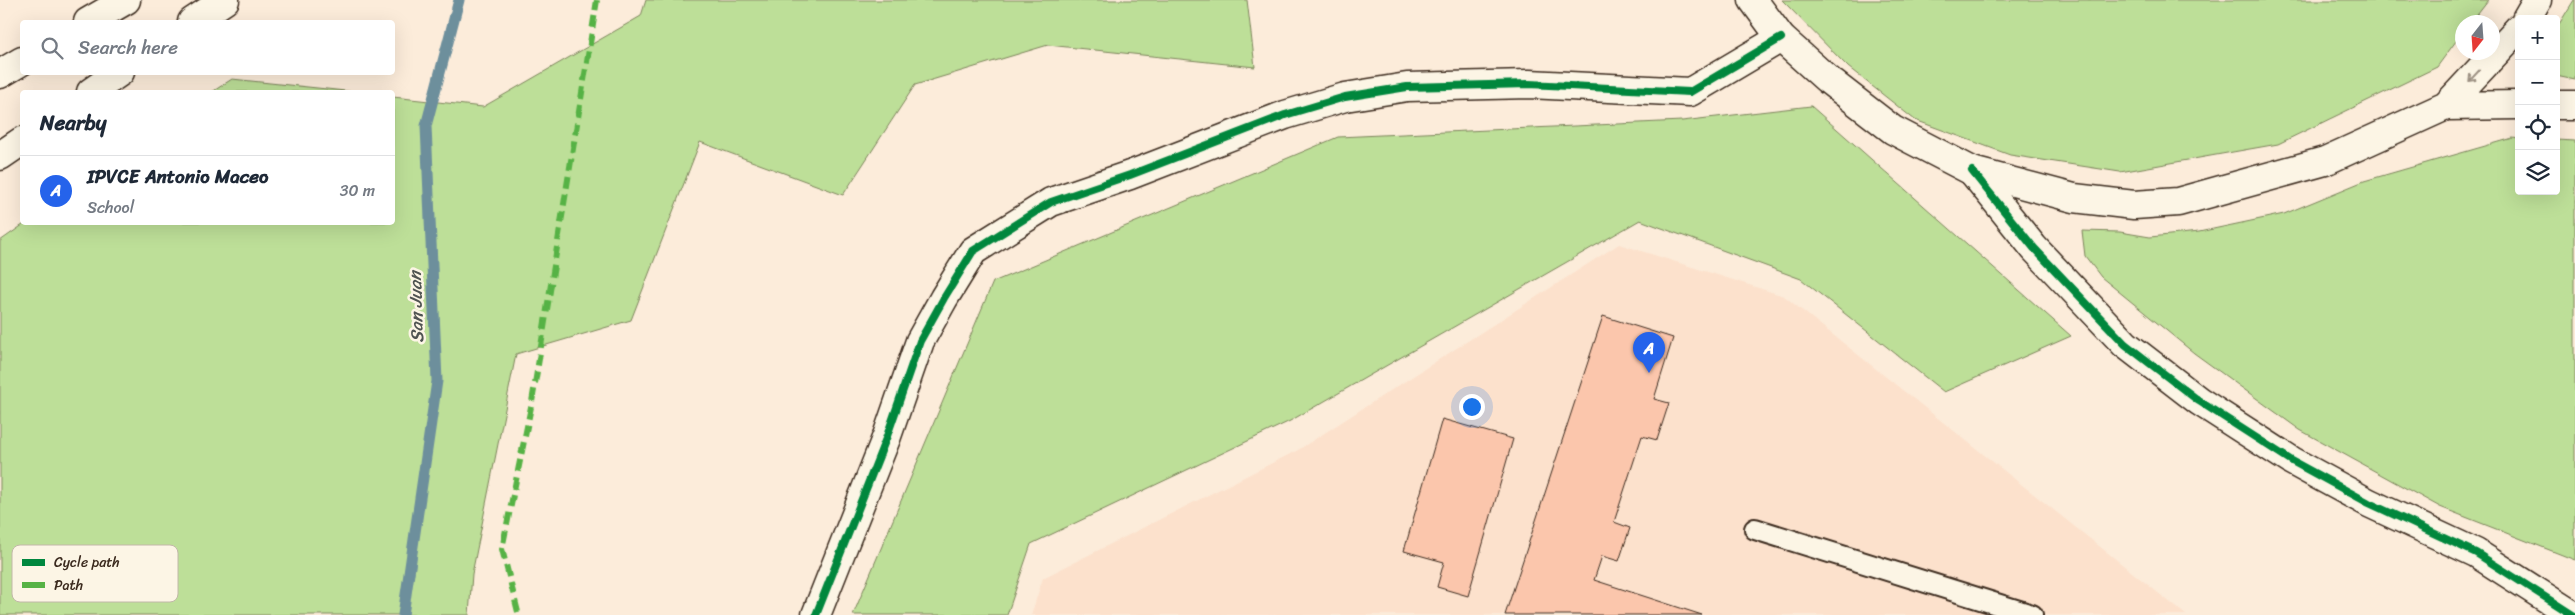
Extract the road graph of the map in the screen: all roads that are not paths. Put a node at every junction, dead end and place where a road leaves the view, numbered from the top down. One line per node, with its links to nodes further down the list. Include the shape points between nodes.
1 (126, 0): 6 (main road)
2 (225, 0): 7 (main road)
3 (1753, 0): 9 (main road)
4 (2537, 0): 5 (main road)
5 (2528, 15)
6 (91, 20)
7 (195, 20)
8 (2515, 32): 17 (main road, one-way to 17)
9 (1781, 38): 20 (main road, via 1827,80 1893,130); 22 (main road, via 1690,92 1529,84 1407,87 1345,97 1285,115 1051,202 974,251 944,298 920,341 887,436)
10 (20, 62): 11 (main road)
11 (0, 74)
12 (116, 75): 13 (main road)
13 (94, 90)
14 (2515, 105): 17 (main road)
15 (2560, 105): 16 (main road)
16 (2575, 105)
17 (2446, 106): 20 (main road, via 2325,160 2178,202 2134,205 2074,198)
18 (20, 141): 19 (main road)
19 (0, 156)
20 (1972, 171): 24 (main road, via 2034,248 2125,344 2199,401 2292,461 2369,503 2476,553)
21 (1755, 528): 23 (lane)
22 (816, 615)
23 (2032, 615)
24 (2573, 615)

